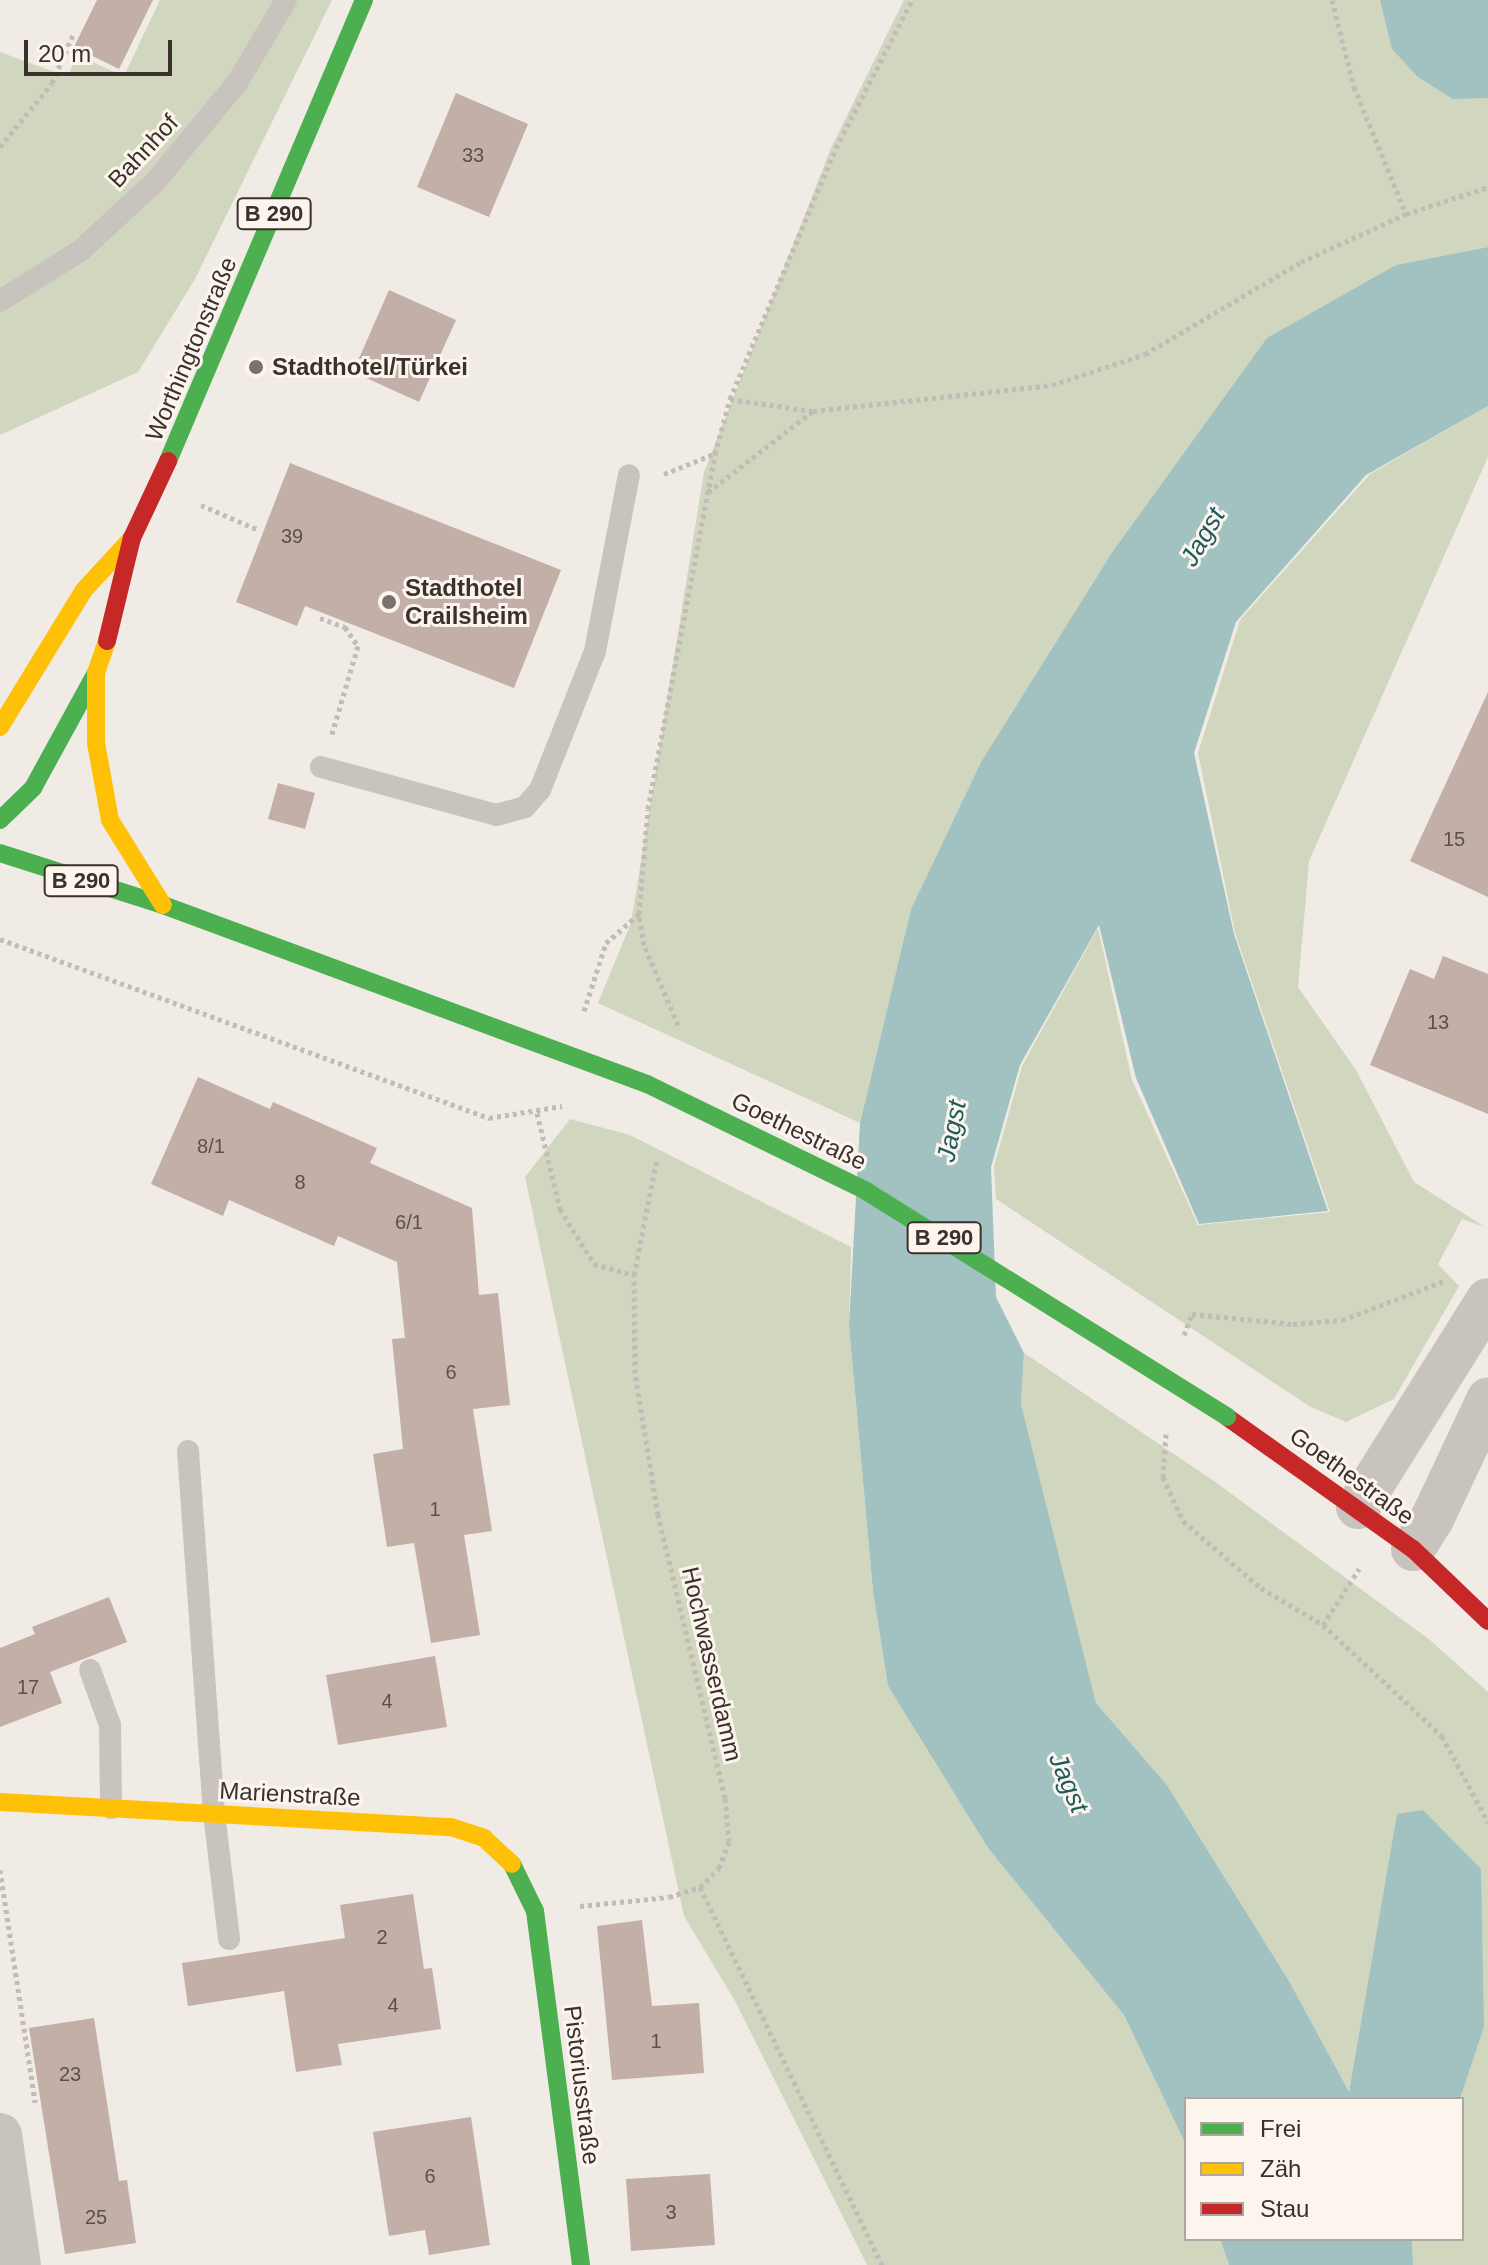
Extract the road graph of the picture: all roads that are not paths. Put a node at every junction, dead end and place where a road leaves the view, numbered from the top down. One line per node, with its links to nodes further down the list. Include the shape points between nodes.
1 (286, 0): 3 (lane, Bahnhof, via 237,83 155,182 80,251)
2 (364, 0): 5 (main road, Worthingtonstraße / B 290)
3 (0, 301)
4 (629, 475): 8 (lane, via 595,651 540,790 525,807 496,815)
5 (132, 538): 6 (main road, Worthingtonstraße / B 290, via 120,604); 7 (main road, Worthingtonstraße / B 290, via 84,590)
6 (96, 673): 9 (main road, Worthingtonstraße, via 33,788); 11 (main road, Worthingtonstraße / B 290, via 97,755 110,820)
7 (0, 727)
8 (321, 767)
9 (0, 820)
10 (0, 853): 11 (main road, Goethestraße / B 290)
11 (163, 905): 15 (main road, Goethestraße / B 290, bridge, via 647,1084 866,1191 1227,1417)
12 (1488, 1300): 15 (street)
13 (1488, 1400): 15 (street, via 1432,1519)
14 (188, 1451): 20 (lane)
15 (1385, 1528): 16 (main road, Goethestraße / B 290)
16 (1488, 1621)
17 (90, 1670): 19 (lane, via 110,1725)
18 (0, 1802): 19 (main road, Marienstraße)
19 (111, 1808): 20 (main road, Marienstraße)
20 (214, 1813): 21 (main road, Marienstraße, via 451,1827 484,1838 507,1854); 22 (lane)
21 (535, 1911): 25 (main road, Pistoriusstraße)
22 (229, 1939)
23 (1, 2154): 24 (street)
24 (19, 2265)
25 (581, 2265)

